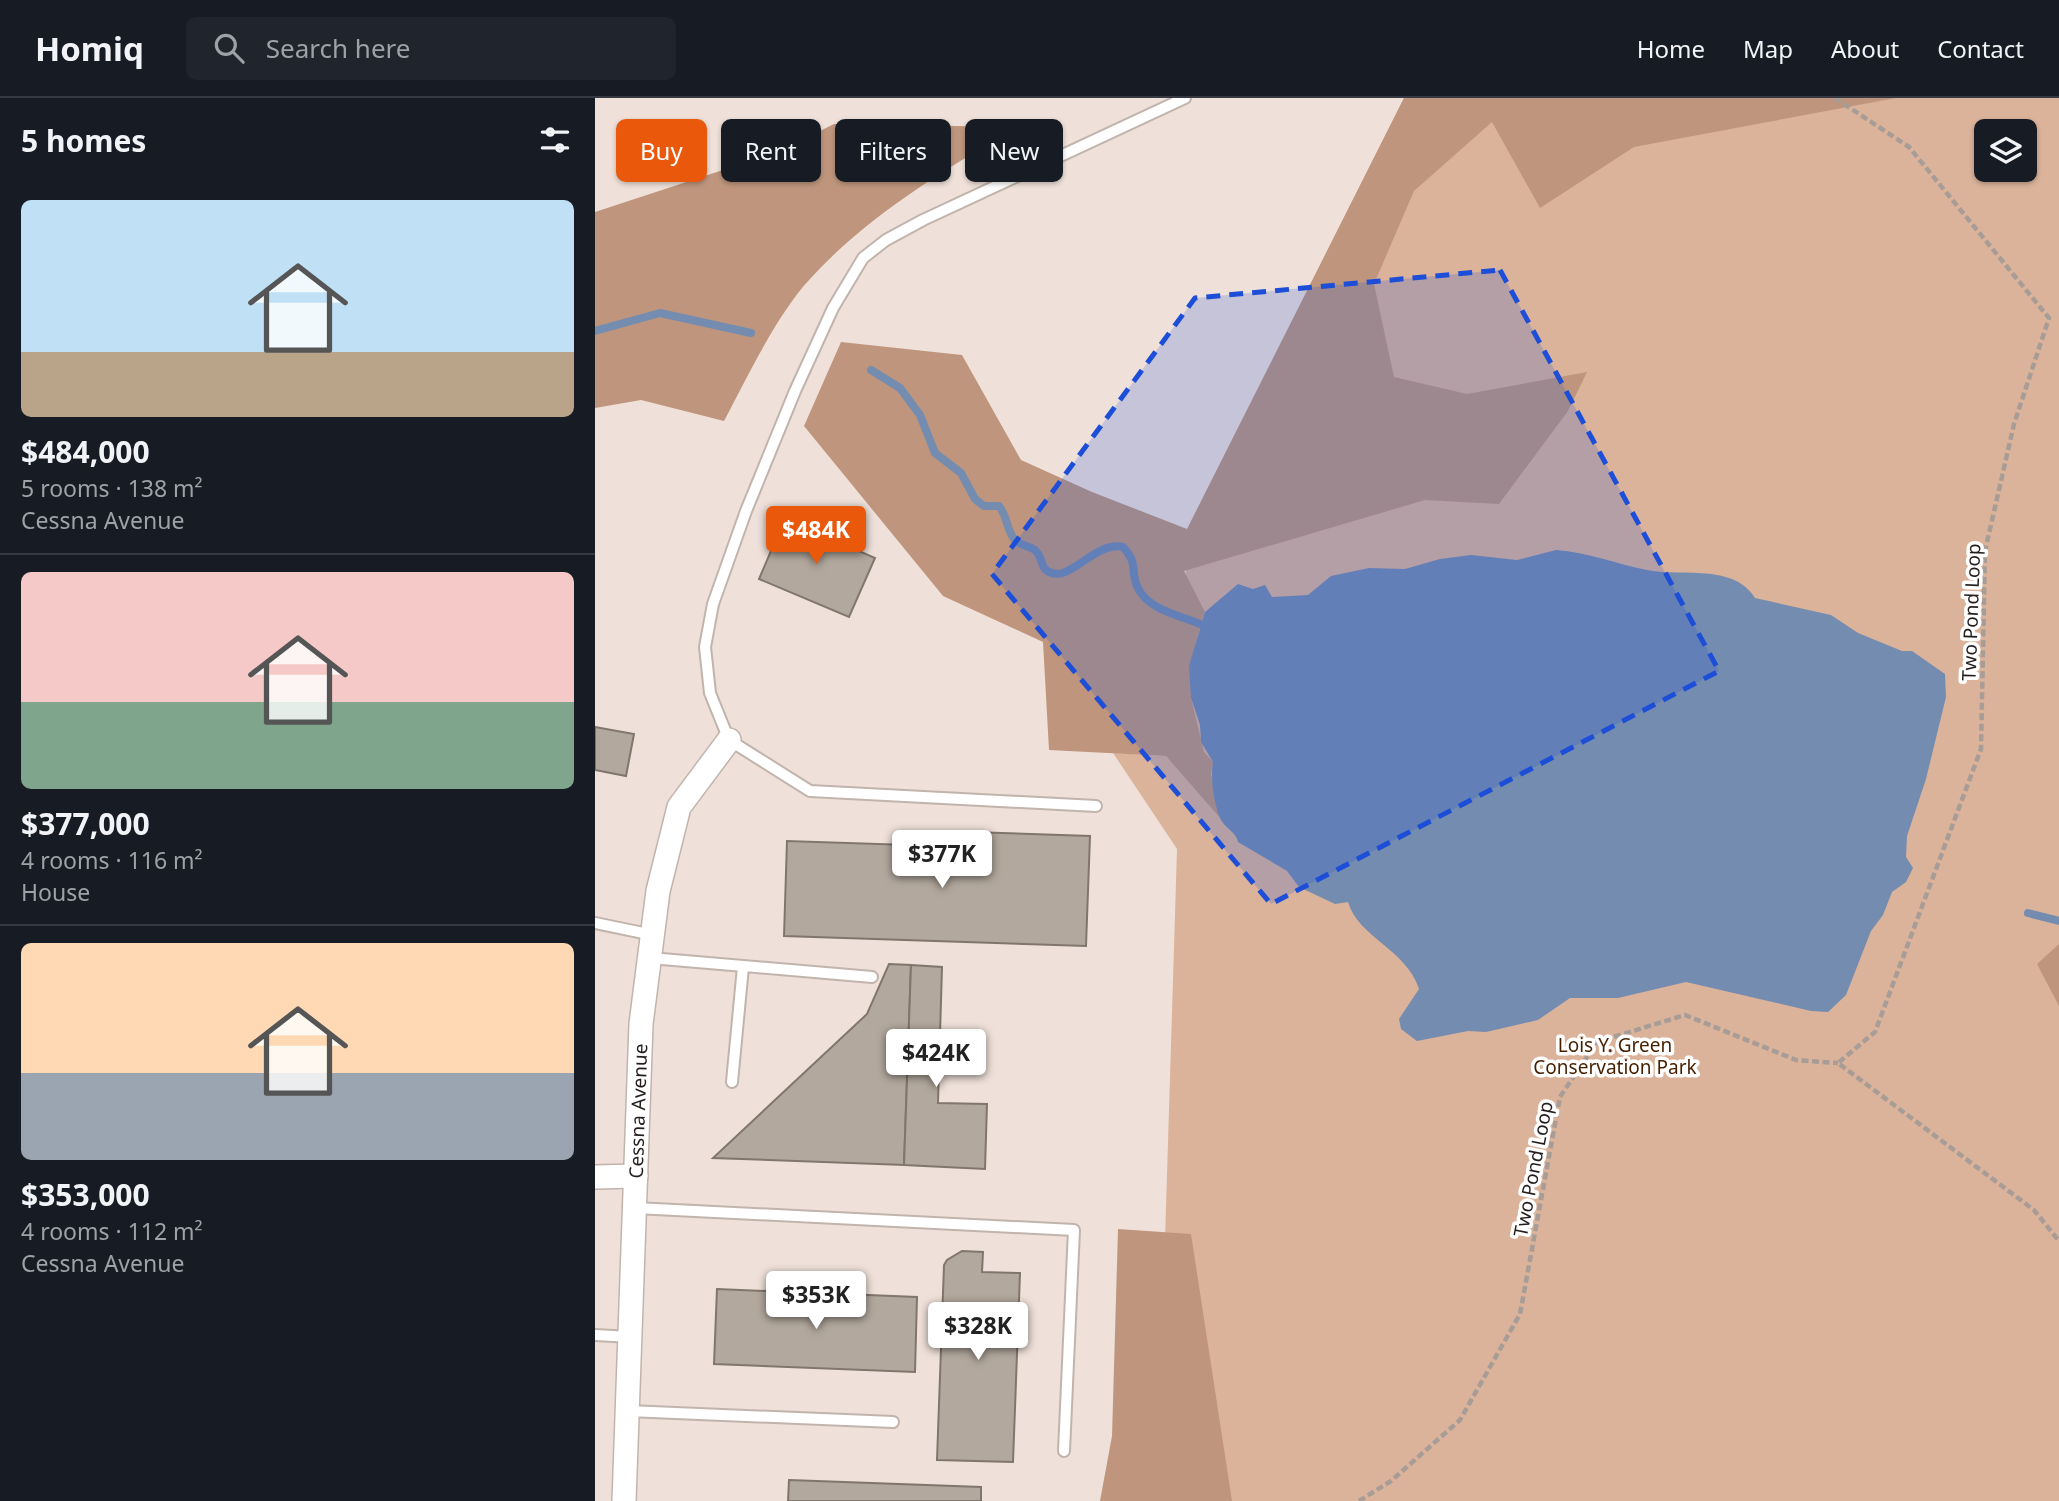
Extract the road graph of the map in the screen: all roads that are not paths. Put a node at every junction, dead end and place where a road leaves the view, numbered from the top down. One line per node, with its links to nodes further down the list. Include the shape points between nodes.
1 (1185, 98): 2 (lane, via 923,220 886,240 863,258 848,278 795,391 713,604 705,647 710,693)
2 (729, 740): 3 (lane, via 810,791); 5 (street, Cessna Avenue, via 679,807 658,891)
3 (1096, 806)
4 (595, 923): 5 (lane)
5 (653, 935): 6 (street, Cessna Avenue)
6 (650, 958): 7 (lane); 10 (street, Cessna Avenue, via 641,1024)
7 (743, 967): 8 (lane); 9 (lane)
8 (872, 976)
9 (732, 1082)
10 (636, 1176): 11 (street); 12 (street, Cessna Avenue)
11 (595, 1177)
12 (635, 1208): 14 (street, Cessna Avenue); 17 (lane, via 1074,1230)
13 (595, 1335): 14 (lane)
14 (631, 1337): 15 (street, Cessna Avenue)
15 (628, 1411): 16 (lane); 18 (street, Cessna Avenue)
16 (893, 1422)
17 (1064, 1451)
18 (624, 1501)

